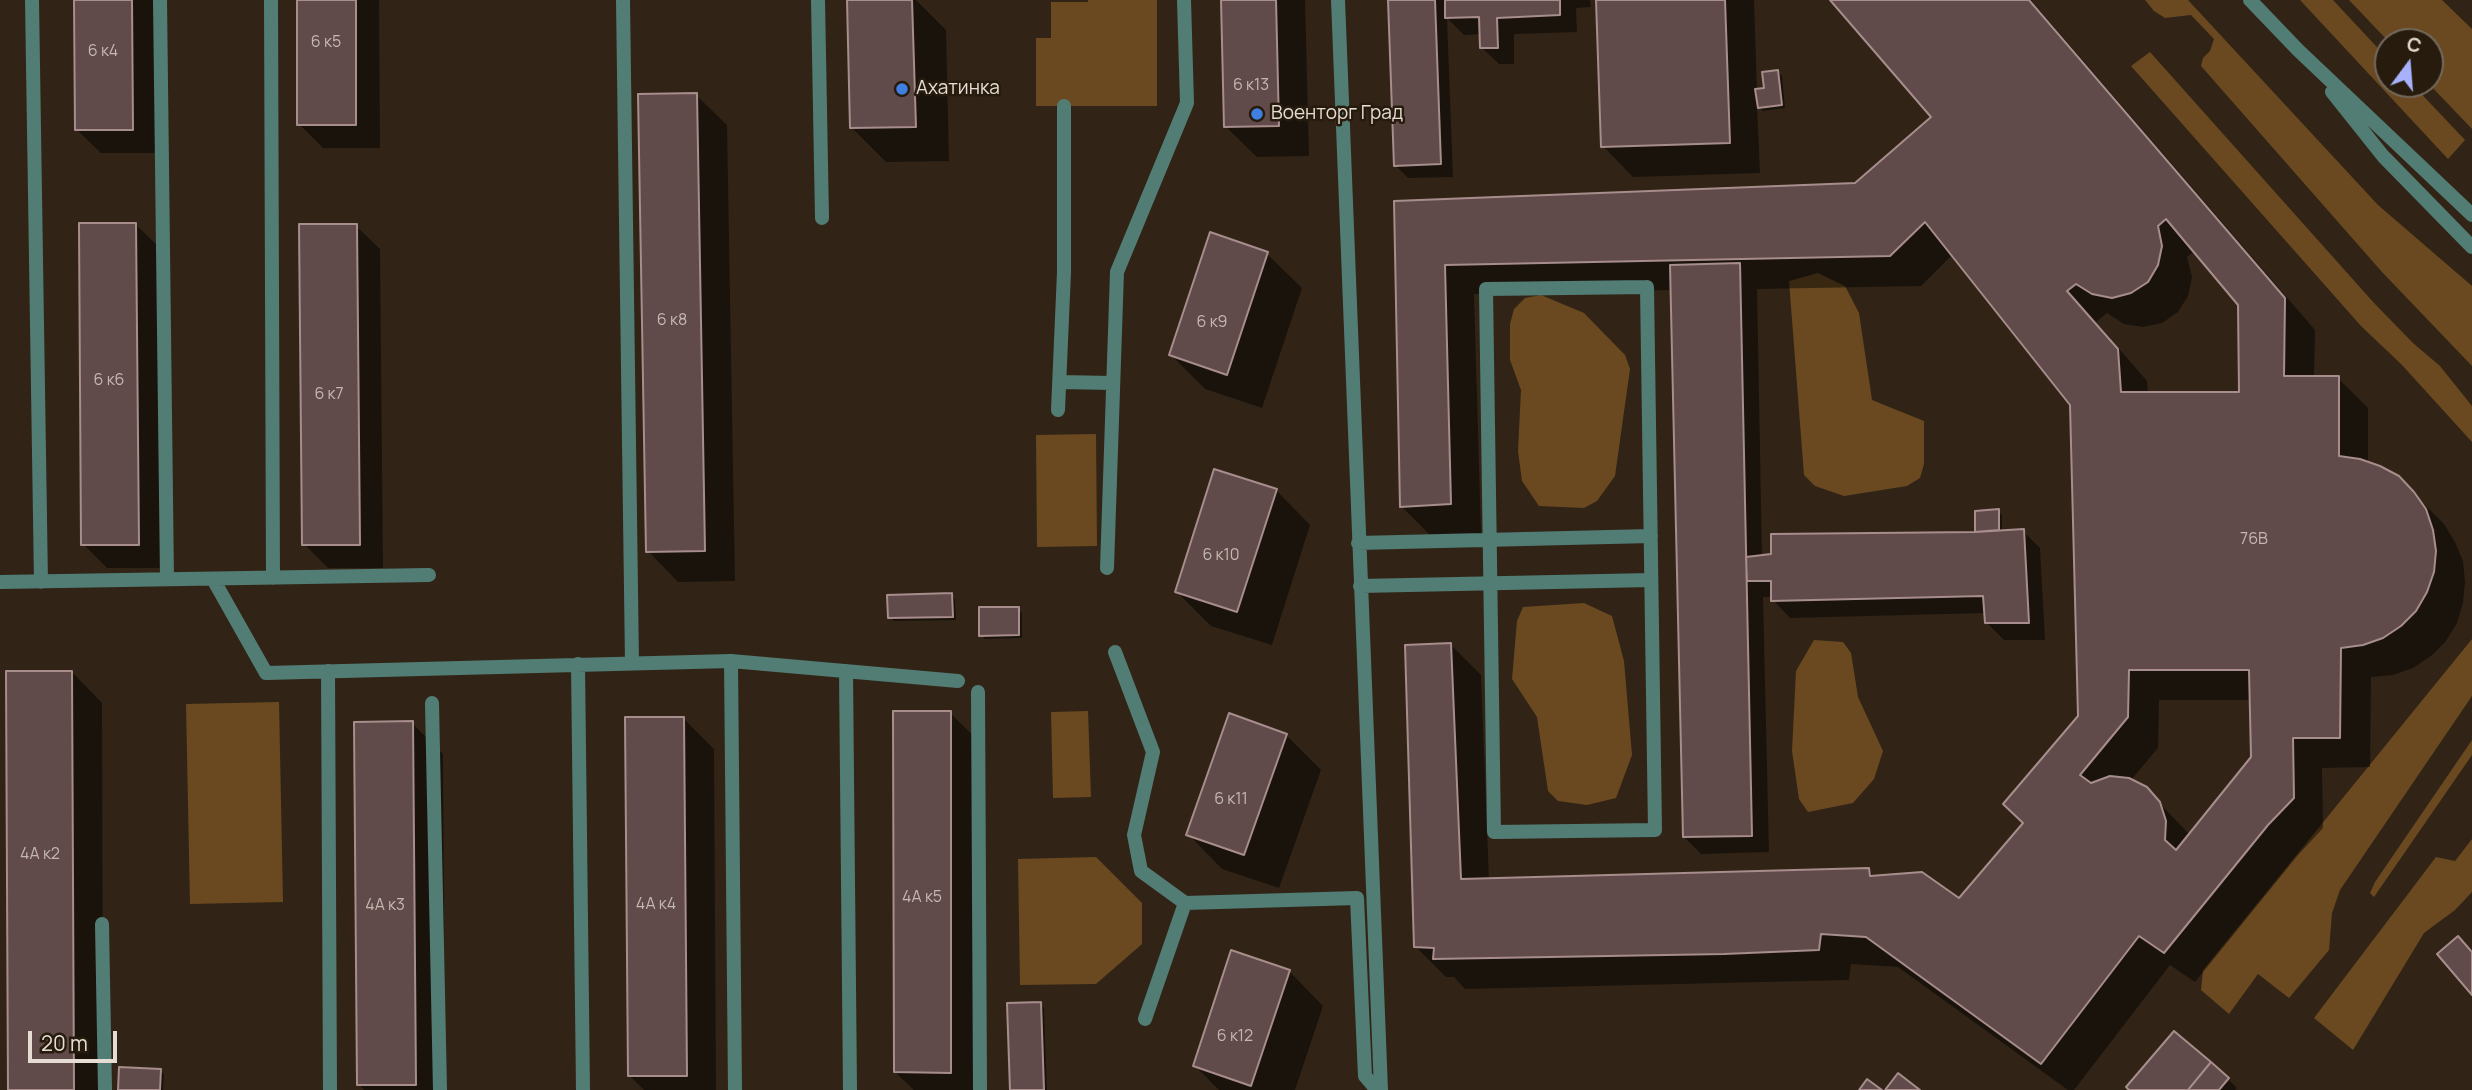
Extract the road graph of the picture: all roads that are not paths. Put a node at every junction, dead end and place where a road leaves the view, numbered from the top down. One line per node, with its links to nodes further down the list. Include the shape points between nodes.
1 (32, 0): 27 (street)
2 (160, 0): 23 (street)
3 (271, 0): 22 (street)
4 (623, 0): 32 (street)
5 (818, 0): 12 (street)
6 (1184, 0): 15 (street, via 1187,103 1117,272)
7 (1338, 0): 19 (street)
8 (2250, 0): 9 (street)
9 (2298, 50): 11 (street); 13 (street, via 2383,156)
10 (1065, 106): 14 (street)
11 (2472, 215)
12 (821, 218)
13 (2472, 247)
14 (1060, 382): 15 (street); 16 (street)
15 (1112, 383): 20 (street)
16 (1058, 410)
17 (1651, 536): 18 (street); 18 (street, via 1647,287 1486,289); 25 (street)
18 (1489, 540): 19 (street); 28 (street)
19 (1358, 543): 29 (street)
20 (1107, 568)
21 (429, 575): 22 (street)
22 (273, 578): 24 (street)
23 (167, 579): 24 (street); 27 (street)
24 (212, 579): 34 (street, via 266,673)
25 (1651, 580): 28 (street); 28 (street, via 1655,830 1494,832)
26 (0, 582): 27 (street)
27 (41, 582)
28 (1490, 583): 29 (street)
29 (1360, 586): 49 (street)
30 (1115, 652): 39 (street, via 1153,752 1134,835 1141,871)
31 (731, 661): 32 (street); 35 (street); 46 (street)
32 (632, 663): 33 (street)
33 (578, 664): 34 (street); 45 (street)
34 (328, 671): 43 (street)
35 (846, 671): 36 (street); 47 (street)
36 (958, 681)
37 (978, 692): 48 (street)
38 (432, 703): 44 (street)
39 (1185, 903): 41 (street); 49 (street, via 1357,898 1365,1076)
40 (102, 924): 42 (street)
41 (1145, 1019)
42 (105, 1090)
43 (330, 1090)
44 (440, 1090)
45 (583, 1090)
46 (735, 1090)
47 (850, 1090)
48 (980, 1090)
49 (1379, 1090)

